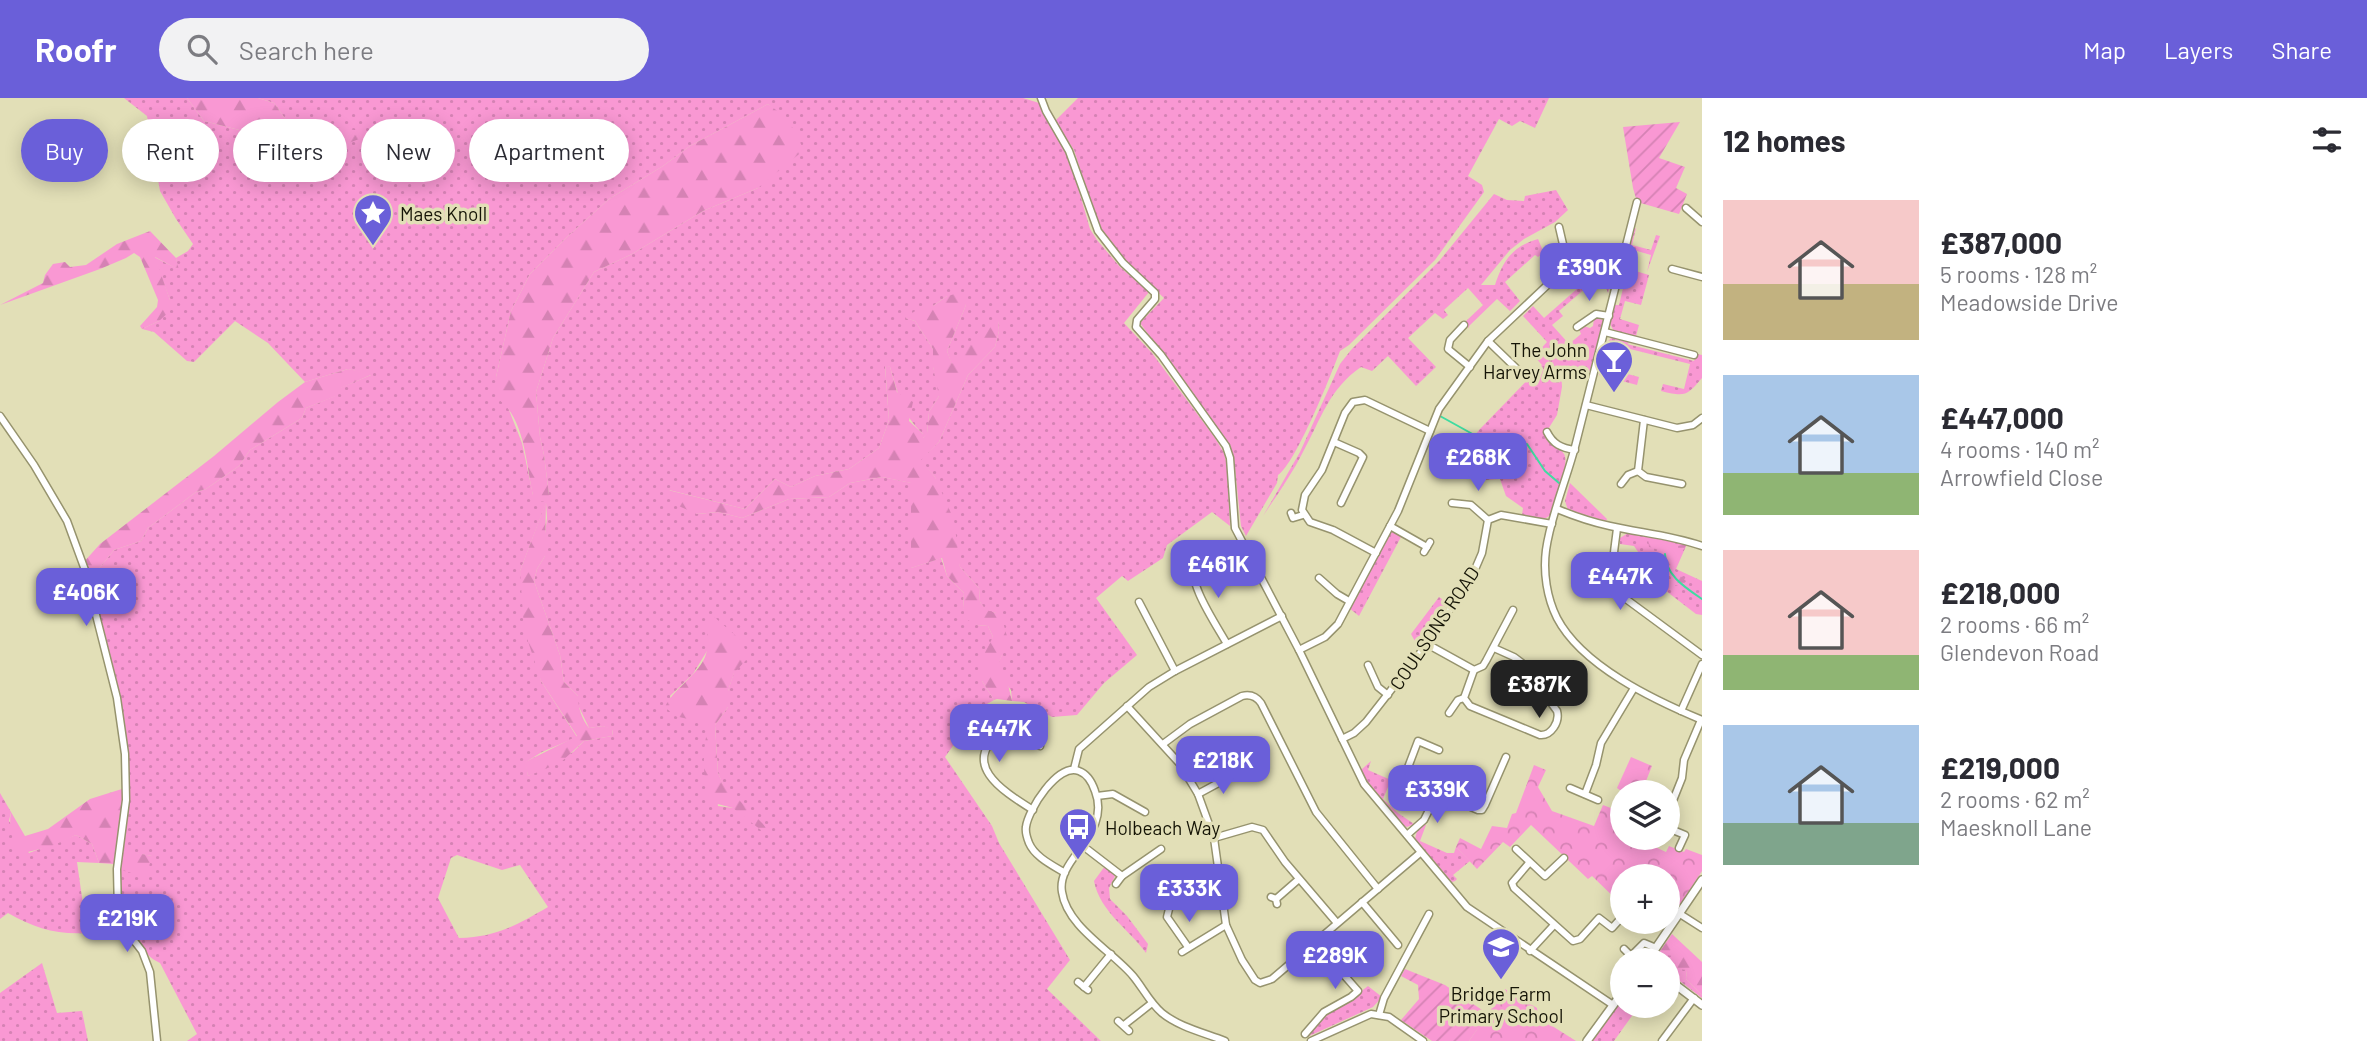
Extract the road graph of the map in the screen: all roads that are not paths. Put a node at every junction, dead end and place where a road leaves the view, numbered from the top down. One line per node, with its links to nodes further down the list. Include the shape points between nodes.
1 (1041, 98): 47 (street, via 1069,151 1098,231 1155,293 1136,327 1226,446 1235,527)
2 (1637, 202): 7 (street)
3 (1686, 208): 4 (street)
4 (1702, 222): 6 (street)
5 (1559, 227): 9 (street)
6 (1702, 229)
7 (1621, 267): 9 (street, via 1596,264); 11 (street)
8 (1672, 269): 10 (street)
9 (1569, 270): 15 (street, via 1548,282)
10 (1702, 277)
11 (1609, 316): 13 (street, via 1596,314); 14 (street)
12 (1464, 325): 17 (street, via 1448,349)
13 (1577, 327)
14 (1605, 332): 16 (street); 19 (street)
15 (1488, 341): 17 (street); 18 (street)
16 (1694, 355)
17 (1470, 367): 23 (street, via 1439,409)
18 (1519, 371)
19 (1586, 405): 22 (street); 26 (street)
20 (0, 416): 134 (street, via 67,521 88,581 122,726 126,788 117,869 121,922 142,951 150,972)
21 (1702, 418): 22 (street, via 1684,428)
22 (1644, 420): 27 (street)
23 (1430, 431): 25 (street, via 1361,400 1348,408); 37 (street)
24 (1547, 432): 26 (street, via 1552,441)
25 (1334, 442): 30 (street, via 1363,457); 33 (street, via 1302,500)
26 (1575, 450): 32 (street)
27 (1638, 471): 28 (street); 29 (street)
28 (1621, 484)
29 (1682, 484)
30 (1341, 503)
31 (1452, 503): 35 (street, via 1471,505)
32 (1557, 509): 36 (street); 38 (street)
33 (1303, 515): 34 (street); 41 (street)
34 (1294, 518)
35 (1488, 520): 36 (street, via 1501,515); 49 (street, COULSONS ROAD, via 1478,565)
36 (1552, 524): 57 (street, via 1546,575 1557,618 1581,648)
37 (1391, 526): 40 (street); 41 (street)
38 (1617, 527): 39 (street); 52 (street, via 1616,589)
39 (1702, 546)
40 (1427, 547)
41 (1376, 553): 44 (street)
42 (1193, 557): 48 (street, via 1194,581)
43 (1319, 578): 44 (street)
44 (1349, 601): 51 (street, via 1325,637)
45 (1139, 602): 56 (street)
46 (1513, 610): 50 (street)
47 (1282, 616): 48 (street); 51 (street)
48 (1227, 644): 56 (street)
49 (1427, 644): 55 (street); 58 (street, COULSONS ROAD)
50 (1494, 648): 55 (street, via 1483,666); 59 (street, via 1522,663 1557,711 1557,721 1551,731 1540,735 1470,706)
51 (1299, 650): 65 (street)
52 (1702, 655)
53 (1702, 664): 61 (street)
54 (1368, 665): 58 (street, via 1378,688)
55 (1474, 670): 59 (street)
56 (1175, 671): 60 (street)
57 (1634, 688): 61 (street); 77 (street, via 1601,743)
58 (1388, 695): 65 (street, COULSONS ROAD, via 1361,728)
59 (1464, 698): 62 (street)
60 (1127, 706): 67 (street); 71 (street, via 1080,749)
61 (1681, 711): 63 (street)
62 (1449, 713)
63 (1702, 720): 73 (street, via 1684,760)
64 (1410, 738): 66 (street)
65 (1342, 739): 82 (street, via 1364,784)
66 (1418, 741): 69 (street); 76 (street, via 1404,778)
67 (1163, 744): 75 (street); 95 (street, via 1189,724 1242,696 1256,698 1316,812)
68 (1035, 745): 80 (street, via 1014,729 1004,729 992,740 983,761 1002,789)
69 (1439, 750)
70 (1506, 757): 76 (street, via 1482,810)
71 (1074, 769): 78 (street, via 1087,776); 80 (street, via 1053,779)
72 (1237, 773): 75 (street)
73 (1680, 784)
74 (1570, 788): 77 (street)
75 (1198, 794): 83 (street)
76 (1437, 794): 82 (street, via 1424,820)
77 (1585, 794): 79 (street)
78 (1097, 796): 81 (street, via 1113,794 1142,811); 85 (street, via 1096,821)
79 (1598, 800)
80 (1033, 810): 90 (street, via 1026,827 1029,844)
81 (1135, 816)
82 (1407, 835): 87 (street)
83 (1214, 838): 92 (street, via 1261,828); 106 (street)
84 (1151, 845): 91 (street, via 1158,851)
85 (1083, 846): 90 (street); 91 (street)
86 (1516, 849): 89 (street)
87 (1420, 853): 95 (street); 116 (street, via 1467,907)
88 (1564, 858): 89 (street, via 1545,876)
89 (1530, 863): 107 (street, via 1512,883)
90 (1065, 873): 118 (street, via 1061,891 1065,901 1082,928)
91 (1122, 876): 94 (street)
92 (1299, 879): 96 (street); 105 (street)
93 (1702, 880): 100 (street)
94 (1116, 884)
95 (1378, 889): 97 (street)
96 (1275, 900)
97 (1363, 902): 105 (street); 112 (street)
98 (1170, 905): 103 (street)
99 (1593, 912): 104 (street)
100 (1680, 914): 109 (street)
101 (1157, 915): 103 (street)
102 (1429, 915): 128 (street, via 1422,921)
103 (1167, 917): 113 (street)
104 (1599, 918): 107 (street, via 1577,941); 108 (street)
105 (1337, 923): 111 (street)
106 (1226, 925): 111 (street, via 1242,960 1260,983 1266,983); 113 (street)
107 (1553, 925): 116 (street)
108 (1610, 926)
109 (1702, 928)
110 (1666, 934): 115 (street)
111 (1315, 942): 122 (street)
112 (1398, 945)
113 (1188, 947): 117 (street)
114 (1641, 948): 115 (street, via 1644,943)
115 (1656, 948)
116 (1530, 951): 125 (street)
117 (1182, 952)
118 (1111, 954): 120 (street); 124 (street, via 1135,977)
119 (1366, 985): 122 (street)
120 (1083, 986)
121 (1680, 988): 123 (street)
122 (1358, 991): 129 (street, via 1324,1012 1307,1031)
123 (1694, 998): 126 (street); 141 (street)
124 (1152, 1003): 130 (street); 131 (street, via 1171,1020)
125 (1610, 1003)
126 (1702, 1004)
127 (1610, 1009): 140 (street)
128 (1379, 1015): 132 (street); 133 (street, via 1362,1016)
129 (1303, 1023)
130 (1124, 1025)
131 (1203, 1032): 135 (street); 136 (street)
132 (1412, 1033): 138 (street); 139 (street)
133 (1320, 1039): 137 (street)
134 (156, 1041)
135 (1200, 1041)
136 (1225, 1041)
137 (1311, 1041)
138 (1408, 1041)
139 (1423, 1041)
140 (1587, 1041)
141 (1662, 1041)

